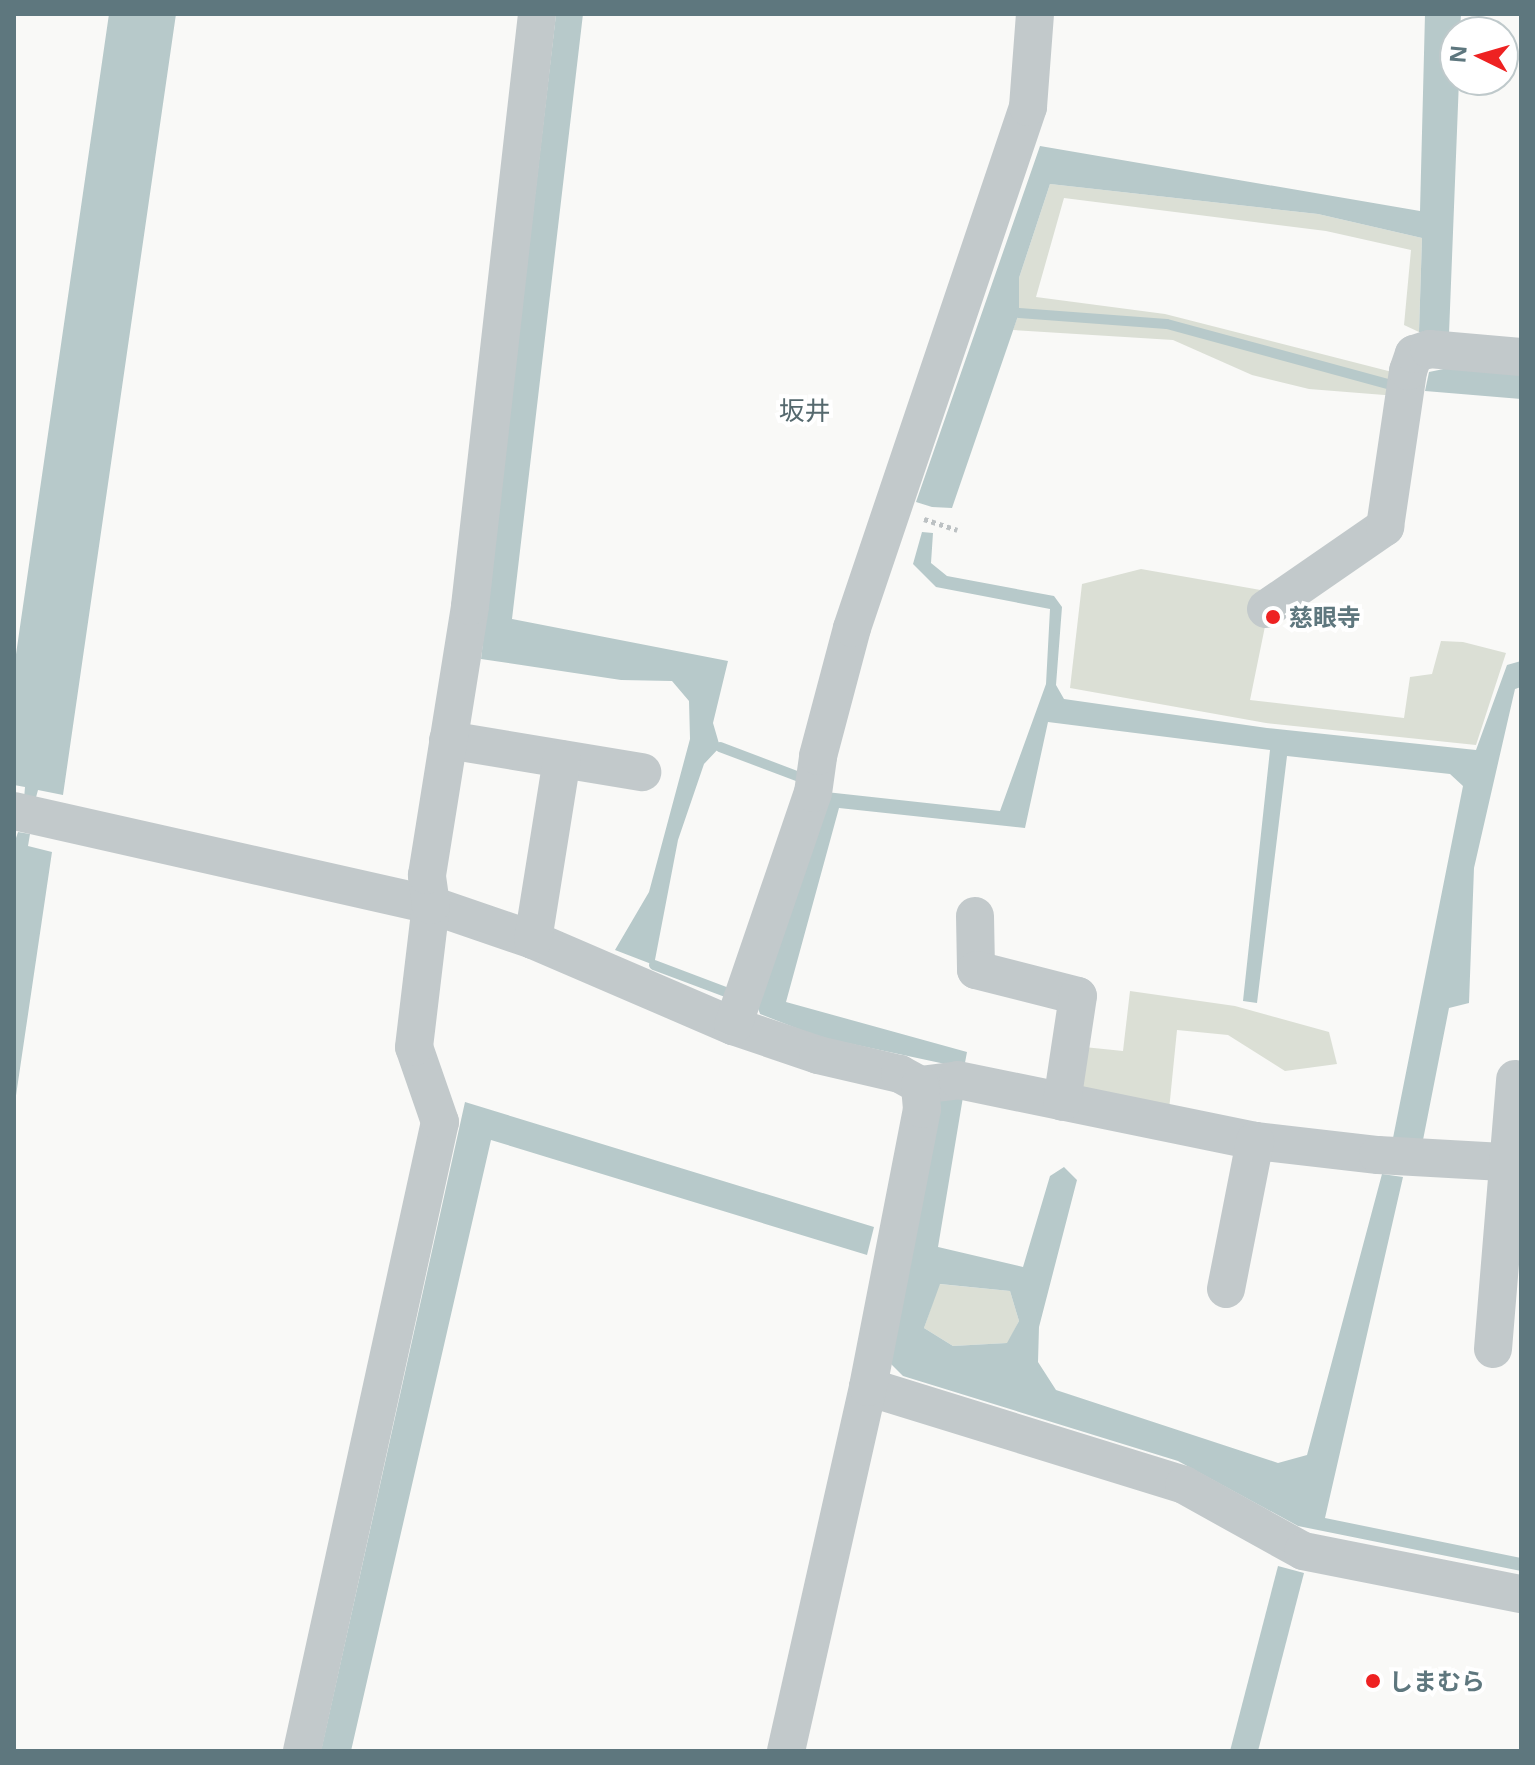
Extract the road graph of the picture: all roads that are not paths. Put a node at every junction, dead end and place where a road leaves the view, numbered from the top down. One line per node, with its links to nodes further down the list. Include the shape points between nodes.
1 (537, 14): 5 (street, via 470,606)
2 (1035, 14): 12 (street, via 1028,107 852,628 813,793)
3 (1521, 357): 4 (street, via 1429,349 1414,354 1385,527)
4 (1266, 609)
5 (448, 740): 6 (street); 9 (street, via 427,875)
6 (562, 759): 7 (street); 11 (street)
7 (642, 772)
8 (14, 811): 9 (street)
9 (431, 905): 11 (street); 22 (street, via 414,1047 440,1122)
10 (975, 916): 15 (street, via 976,970 1078,996)
11 (533, 940): 12 (street)
12 (733, 1026): 14 (street, via 818,1055 900,1074)
13 (1515, 1079): 17 (street)
14 (920, 1085): 15 (street, via 958,1080); 20 (street, via 922,1109)
15 (1062, 1102): 16 (street)
16 (1255, 1141): 17 (street); 18 (street)
17 (1513, 1162): 19 (street)
18 (1226, 1289)
19 (1493, 1349)
20 (868, 1387): 21 (street, via 1184,1485 1303,1551); 23 (street)
21 (1521, 1594)
22 (302, 1751)
23 (786, 1751)

